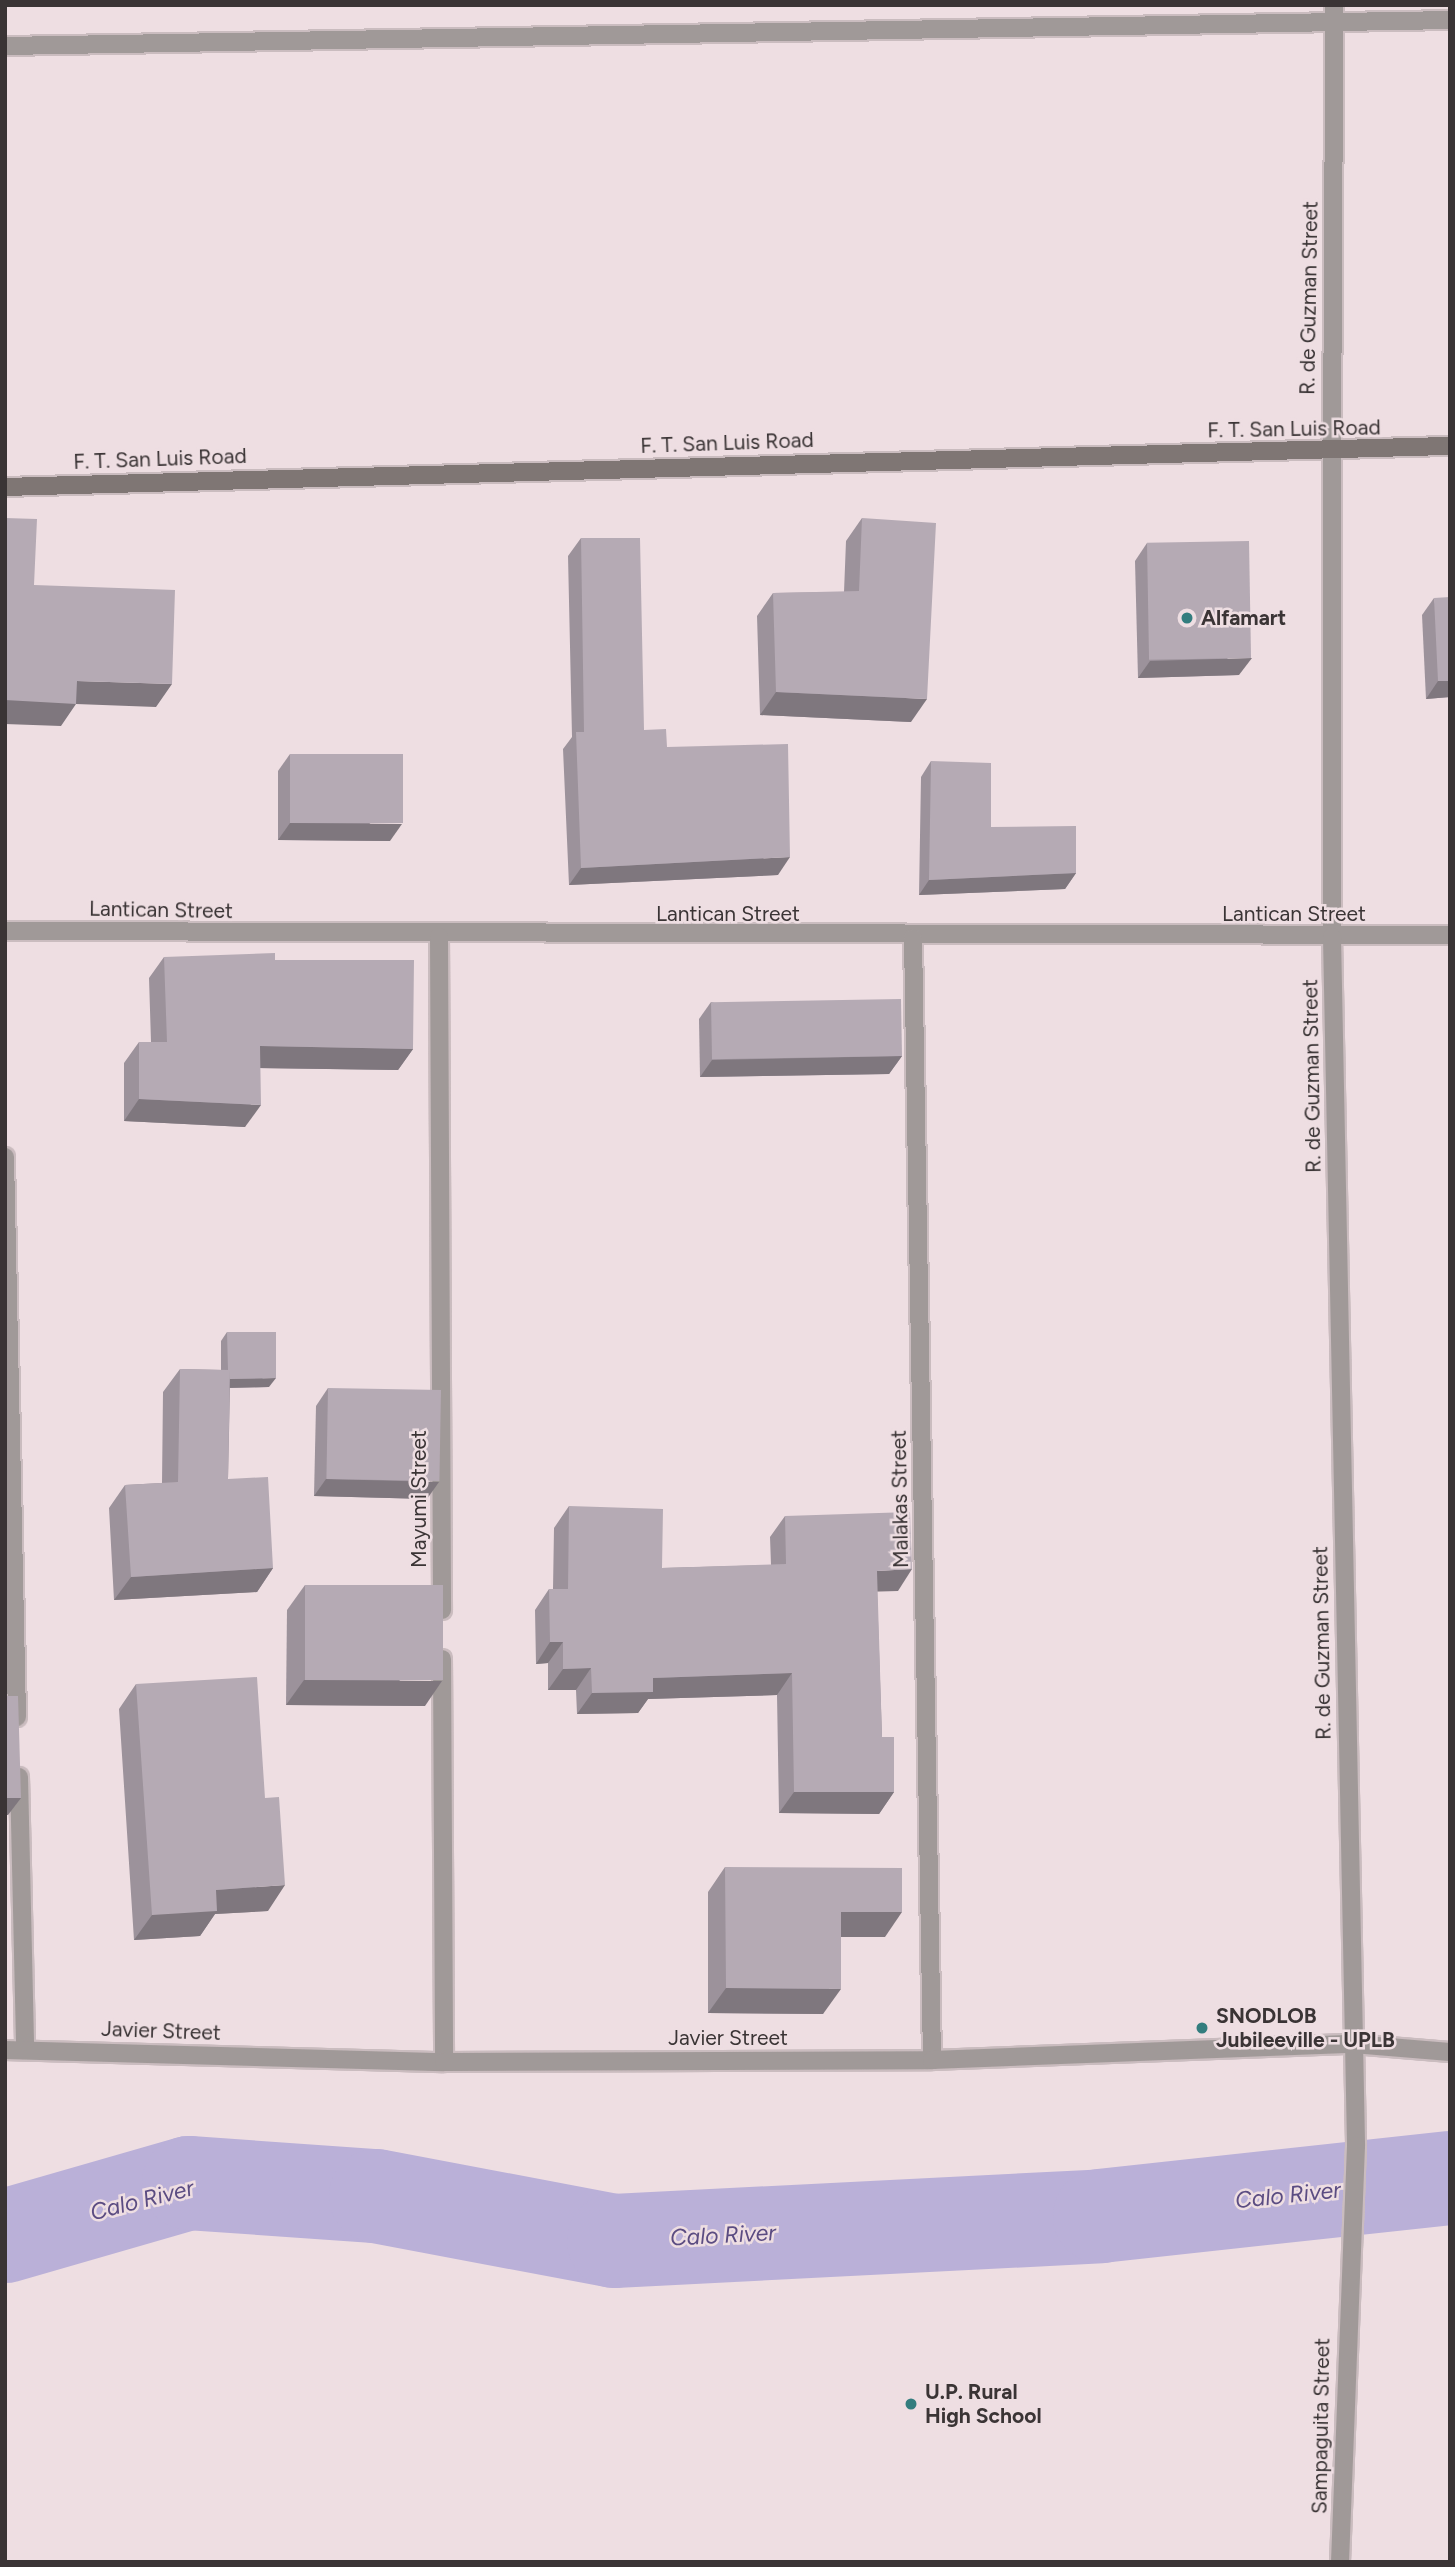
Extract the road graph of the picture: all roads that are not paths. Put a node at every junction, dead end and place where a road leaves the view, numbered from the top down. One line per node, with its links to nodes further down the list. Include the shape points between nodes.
1 (1333, 13): 2 (street); 3 (street); 5 (street, R. de Guzman Street)
2 (1450, 20)
3 (5, 46)
4 (1450, 446): 5 (main road, F. T. San Luis Road)
5 (1332, 453): 6 (main road, F. T. San Luis Road); 11 (street, R. de Guzman Street)
6 (5, 487)
7 (5, 931): 9 (street, Lantican Street)
8 (1450, 935): 11 (street, Lantican Street)
9 (439, 937): 10 (street, Lantican Street); 18 (street, Mayumi Street)
10 (913, 937): 11 (street, Lantican Street); 17 (street, Malakas Street)
11 (1332, 937): 13 (street, R. de Guzman Street)
12 (5, 1157): 15 (street)
13 (1353, 2044): 16 (street, Javier Street); 17 (street, Javier Street); 19 (street, R. de Guzman Street)
14 (5, 2050): 15 (street, Javier Street)
15 (25, 2050): 18 (street, Javier Street)
16 (1450, 2052)
17 (932, 2060): 18 (street, Javier Street)
18 (444, 2062)
19 (1356, 2146): 20 (street, Sampaguita Street)
20 (1340, 2562)

